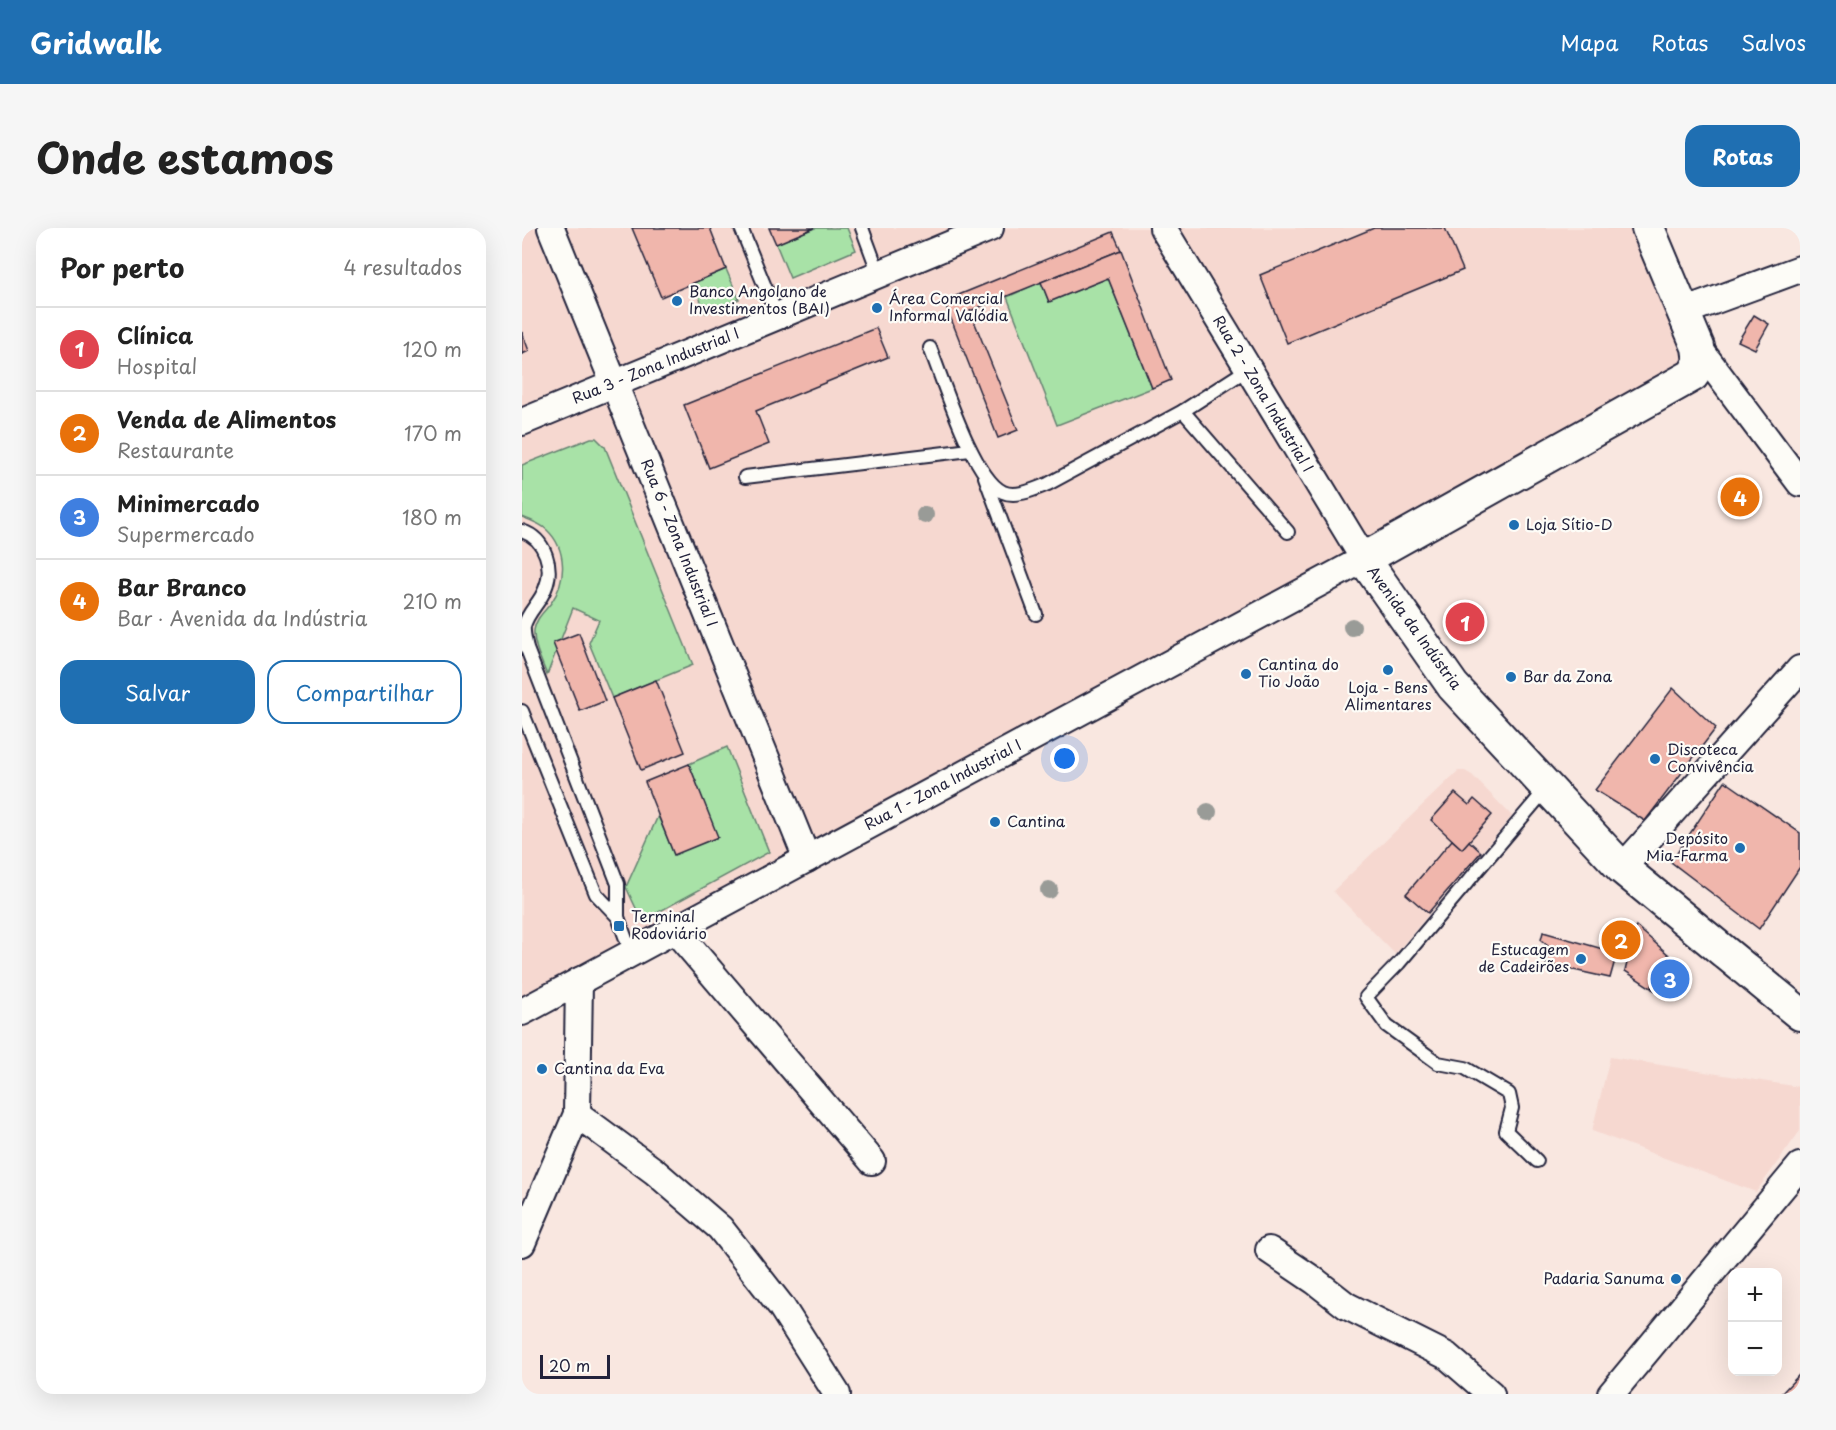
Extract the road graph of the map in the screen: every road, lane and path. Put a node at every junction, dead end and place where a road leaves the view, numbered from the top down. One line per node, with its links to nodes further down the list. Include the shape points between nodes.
1 (551, 228): 14 (street, Rua 6 - Zona Industrial I)
2 (741, 228): 10 (lane)
3 (862, 228): 8 (lane)
4 (1163, 228): 13 (street, Rua 2 - Zona Industrial I)
5 (986, 229): 8 (street, Rua 3 - Zona Industrial I)
6 (1657, 233): 9 (street)
7 (1800, 269): 9 (street)
8 (879, 274): 10 (street, Rua 3 - Zona Industrial I)
9 (1683, 312): 11 (street)
10 (777, 316): 14 (street, Rua 3 - Zona Industrial I)
11 (1698, 347): 20 (street); 23 (street, Avenida da Indústria, via 1700,362 1693,375 1676,386)
12 (930, 348): 17 (lane)
13 (1248, 369): 15 (lane); 23 (street, Rua 2 - Zona Industrial I)
14 (614, 384): 16 (street, Rua 3 - Zona Industrial I); 28 (street, Rua 6 - Zona Industrial I)
15 (1183, 411): 18 (lane, via 1025,493 1003,492); 22 (lane)
16 (522, 422)
17 (970, 450): 18 (lane); 19 (lane)
18 (984, 476): 24 (lane)
19 (745, 477)
20 (1800, 483)
21 (522, 531): 30 (lane, via 541,545 549,574 545,591 523,628 527,649 618,884)
22 (1288, 532)
23 (1364, 559): 27 (street, Avenida da Indústria, via 1453,686); 28 (street, Rua 1 - Zona Industrial I)
24 (1036, 614)
25 (1800, 669): 29 (street)
26 (522, 711): 30 (lane, via 596,894)
27 (1548, 787): 29 (street, Avenida da Indústria); 38 (lane, via 1366,997 1387,1026 1438,1063 1466,1068 1509,1094 1512,1108 1506,1131)
28 (807, 859): 31 (street, Rua 1 - Zona Industrial I)
29 (1622, 868): 35 (street, Avenida da Indústria)
30 (618, 917): 32 (lane)
31 (675, 930): 32 (street, Rua 1 - Zona Industrial I); 37 (street)
32 (631, 953): 33 (street, Rua 1 - Zona Industrial I)
33 (579, 981): 34 (street, Rua 1 - Zona Industrial I); 36 (street)
34 (524, 1005)
35 (1800, 1014)
36 (577, 1114): 40 (street); 42 (street, via 654,1171 720,1228 781,1306)
37 (872, 1161)
38 (1538, 1161)
39 (1800, 1166): 44 (street)
40 (522, 1243)
41 (1269, 1250): 43 (street, via 1347,1306 1447,1356)
42 (837, 1394)
43 (1491, 1394)
44 (1611, 1394)

